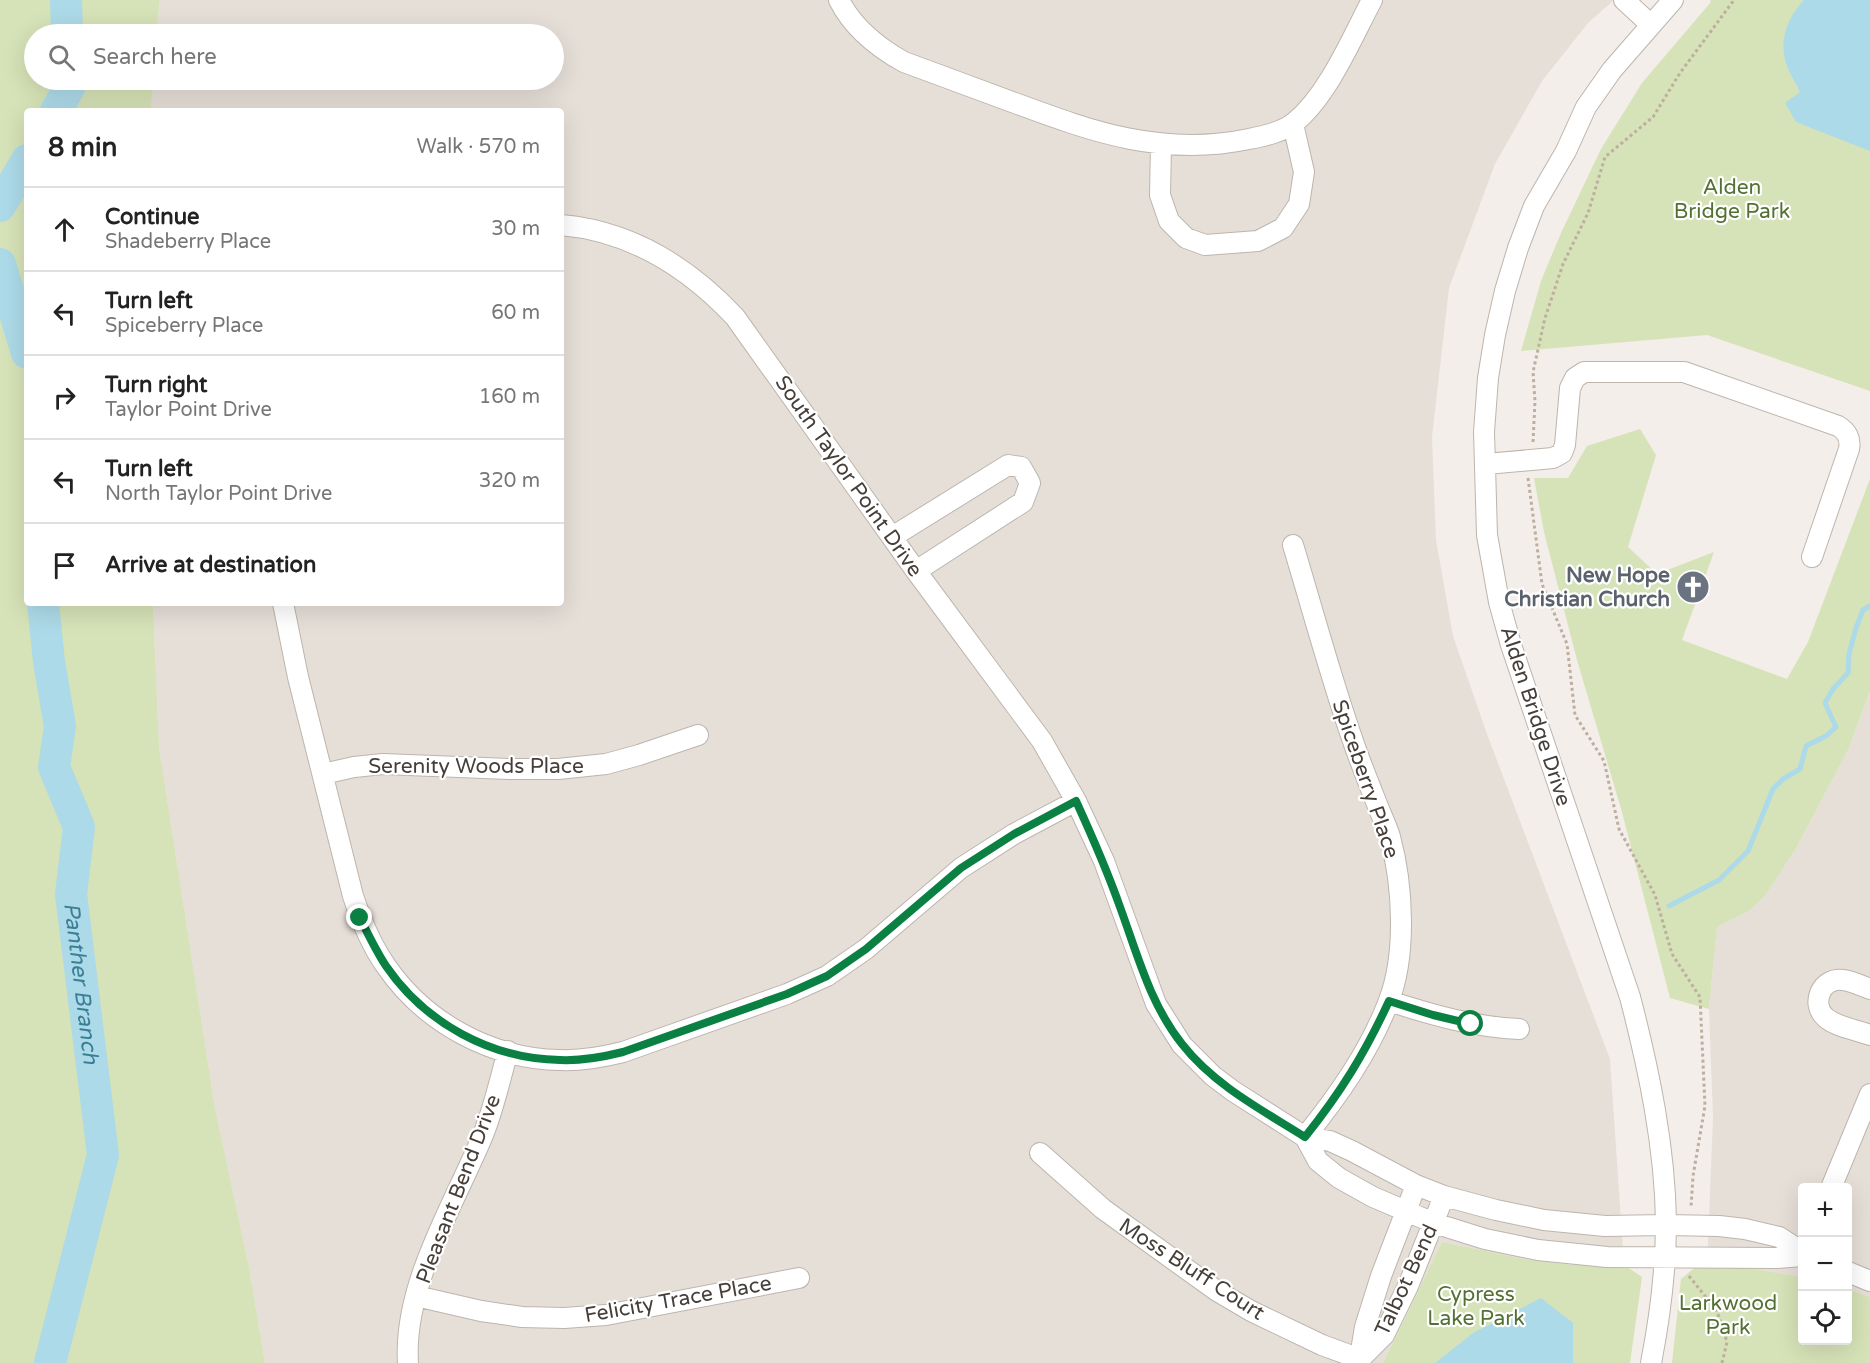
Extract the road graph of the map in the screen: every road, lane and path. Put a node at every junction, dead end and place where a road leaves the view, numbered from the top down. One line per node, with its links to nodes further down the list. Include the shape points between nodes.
1 (839, 0): 8 (street, via 870,39 904,62 1081,128)
2 (1372, 0): 7 (street, via 1324,88)
3 (1624, 0): 6 (street)
4 (1673, 0): 6 (street, Alden Bridge Drive)
5 (1734, 0): 10 (path, via 1653,117 1605,157 1588,213 1563,264 1545,318 1533,372 1535,428)
6 (1650, 24): 11 (street, Alden Bridge Drive, via 1586,107 1534,206 1518,248 1494,335 1484,432)
7 (1293, 124): 8 (street, via 1240,141); 8 (street, via 1304,172 1299,204 1282,228 1258,241 1205,245 1186,238 1169,221 1160,195)
8 (1161, 145)
9 (564, 225): 12 (street, South Taylor Point Drive, via 614,236 653,251 715,295 735,317)
10 (1531, 460): 11 (street); 14 (street, via 1562,453 1570,388 1577,376 1588,371 1684,372 1838,426 1847,434 1849,449); 34 (path, via 1527,477 1542,584 1568,644 1575,715 1604,761 1619,829 1654,895 1672,954 1700,997 1706,1106 1693,1176)
11 (1486, 464): 33 (street, Alden Bridge Drive, via 1487,535 1499,602 1630,997 1658,1134)
12 (892, 537): 15 (street, South Taylor Point Drive); 15 (street, via 1008,465 1021,467 1030,483 1023,502)
13 (1293, 545): 21 (street, Spiceberry Place, via 1340,704 1395,860 1400,928)
14 (1812, 557)
15 (916, 571): 19 (street, South Taylor Point Drive, via 1042,741)
16 (284, 606): 18 (street)
17 (698, 735): 18 (street, Serenity Woods Place, via 597,765 509,769 383,764)
18 (322, 774): 24 (street, via 360,918 385,966 449,1028)
19 (1076, 801): 24 (street, via 961,868 849,961 787,994 602,1057 558,1060); 26 (street, South Taylor Point Drive, via 1104,861 1156,1004 1170,1028 1213,1076)
20 (1870, 989): 23 (street, via 1842,980 1830,982 1820,993 1819,1008 1831,1022)
21 (1389, 1001): 22 (street, via 1471,1024); 26 (street, Spiceberry Place, via 1351,1075)
22 (1519, 1029)
23 (1870, 1035)
24 (508, 1052): 42 (street, Pleasant Bend Drive, via 483,1134 425,1265)
25 (1870, 1094): 28 (street)
26 (1305, 1137): 29 (street, via 1337,1144); 31 (street, via 1318,1161 1339,1178)
27 (1040, 1153): 43 (street, Moss Bluff Court, via 1103,1209 1217,1291 1271,1321)
28 (1833, 1183)
29 (1416, 1185): 30 (street); 31 (street, Talbot Bend)
30 (1444, 1196): 32 (street, Talbot Bend); 33 (street, via 1544,1220 1605,1226)
31 (1405, 1211): 32 (street); 43 (street, Talbot Bend, via 1365,1327)
32 (1434, 1223): 37 (street, via 1538,1250 1607,1257); 43 (street, Talbot Bend, via 1384,1335)
33 (1666, 1224): 34 (street); 37 (street, Alden Bridge Drive)
34 (1690, 1225): 35 (street, via 1745,1229 1779,1237)
35 (1798, 1250)
36 (1798, 1255): 38 (street)
37 (1665, 1257): 38 (street); 45 (street, Alden Bridge Drive)
38 (1688, 1257): 46 (path, via 1687,1274 1718,1311 1727,1342)
39 (1852, 1274): 41 (street)
40 (799, 1278): 42 (street, Felicity Trace Place, via 606,1315 564,1318 481,1311)
41 (1870, 1281)
42 (416, 1296): 44 (street, Pleasant Bend Drive)
43 (1360, 1361)
44 (408, 1363)
45 (1651, 1363)
46 (1722, 1363)

